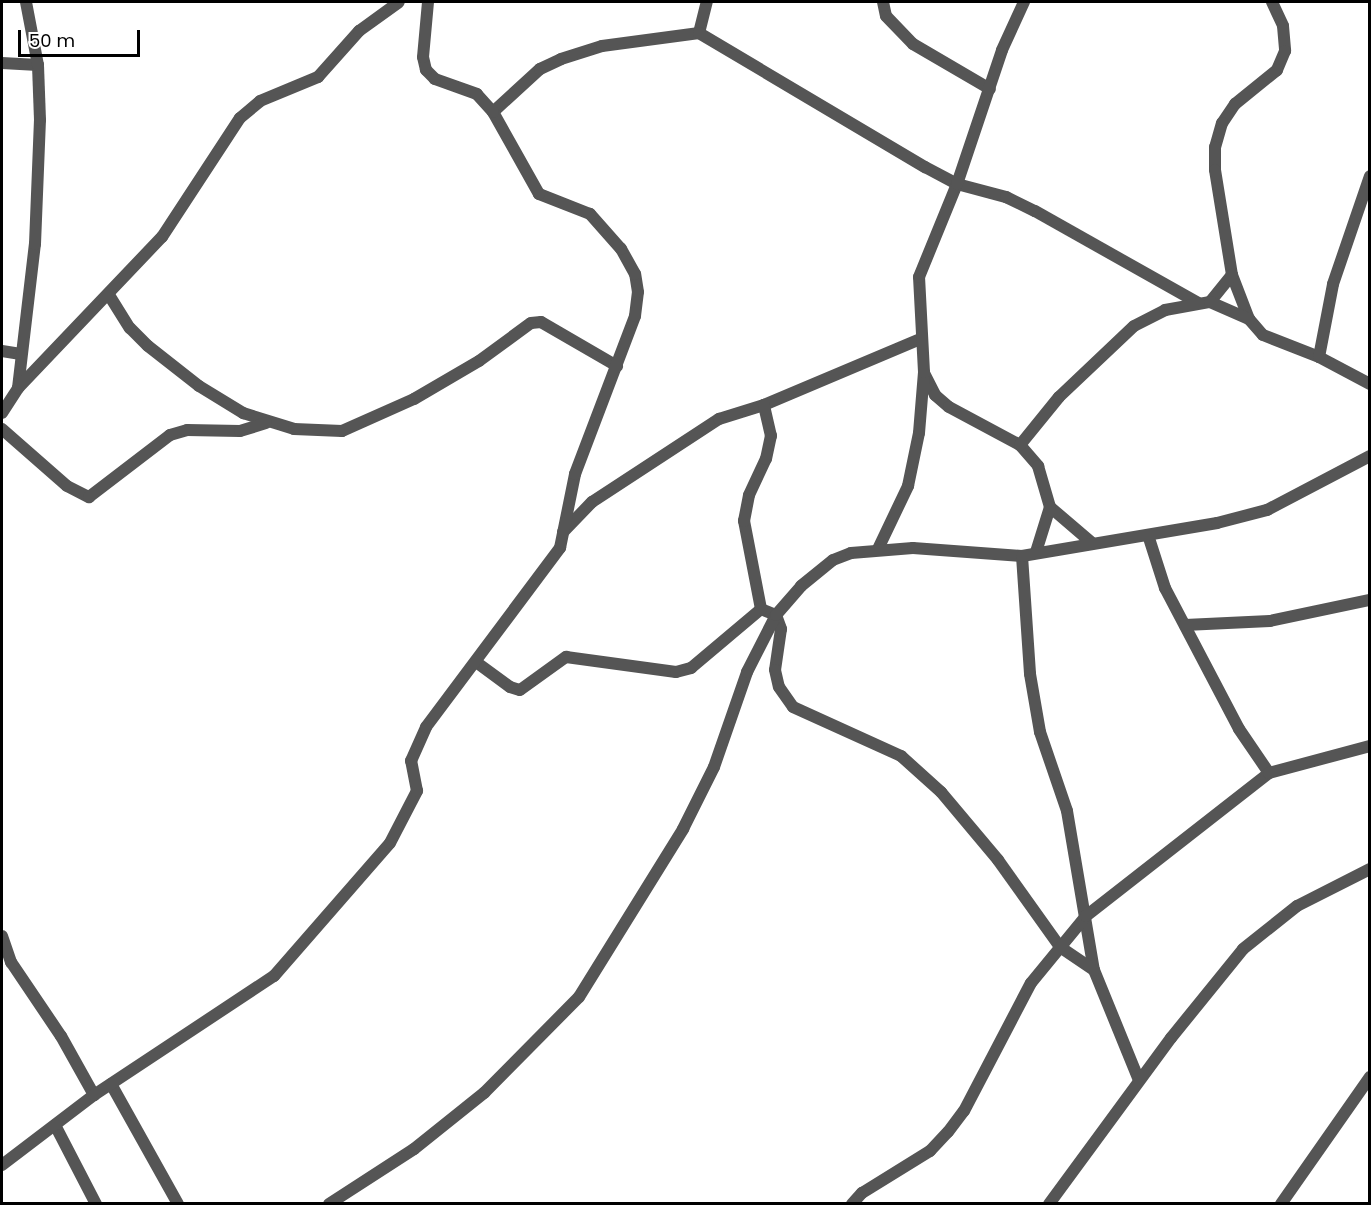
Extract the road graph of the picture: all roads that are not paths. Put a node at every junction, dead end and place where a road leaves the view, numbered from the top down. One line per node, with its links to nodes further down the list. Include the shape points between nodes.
1 (26, 2): 10 (street)
2 (399, 2): 16 (street, via 359,31 318,77 260,101 240,118 162,237)
3 (428, 2): 12 (street, via 423,57 426,70 435,79 477,94)
4 (707, 2): 8 (street)
5 (883, 2): 11 (street, via 886,16 913,44)
6 (1024, 2): 11 (street)
7 (1272, 2): 15 (street, via 1283,26 1285,51 1276,70 1235,104 1222,123 1215,147 1215,170)
8 (699, 33): 12 (street, via 658,42 602,46 561,59 540,69); 14 (street, via 835,117)
9 (2, 63): 10 (street)
10 (38, 65): 21 (street, via 38,202)
11 (990, 89): 14 (street)
12 (493, 112): 23 (street, via 539,194 590,214 621,249 635,274 635,316)
13 (1370, 176): 22 (street, via 1333,284)
14 (957, 184): 17 (street, via 1006,197); 19 (street, via 919,277)
15 (1232, 275): 17 (street); 18 (street)
16 (109, 295): 26 (street); 29 (street, via 148,346 223,403)
17 (1204, 302): 18 (street); 31 (street, via 1165,310 1134,326 1059,397)
18 (1249, 319): 22 (street, via 1263,335)
19 (920, 339): 24 (street); 27 (street)
20 (2, 351): 21 (street)
21 (21, 354): 26 (street)
22 (1318, 357): 25 (street)
23 (617, 366): 29 (street, via 541,322 531,322 448,381 342,431 315,432); 34 (street, via 574,474)
24 (924, 372): 31 (street, via 935,395); 37 (street, via 919,433 908,486 898,515)
25 (1370, 384)
26 (18, 388): 28 (street)
27 (764, 405): 34 (street, via 719,418 647,462 592,502); 41 (street, via 771,436 766,459 749,495 744,521)
28 (2, 413)
29 (266, 423): 30 (street, via 240,431 187,430 170,435 89,497 67,486)
30 (2, 429)
31 (1020, 445): 33 (street, via 1038,466)
32 (1370, 456): 35 (street, via 1267,510)
33 (1050, 507): 36 (street); 38 (street)
34 (562, 532): 44 (street, via 560,548 551,565 511,610)
35 (1148, 535): 36 (street); 43 (street, via 1165,588)
36 (1091, 542): 38 (street)
37 (878, 549): 39 (street, via 977,550); 42 (street, via 833,560 801,585)
38 (1036, 552): 39 (street)
39 (1022, 556): 48 (street, via 1030,674 1040,732 1067,811)
40 (1370, 600): 43 (street, via 1270,621)
41 (761, 609): 42 (street); 44 (street, via 691,668 676,672 566,657 520,690)
42 (776, 615): 50 (street, via 781,629 775,670 793,707 901,756 941,792 984,842); 60 (street, via 747,672 714,767 683,829 579,997 484,1093 414,1149)
43 (1185, 625): 46 (street, via 1239,729)
44 (476, 662): 54 (street, via 416,747 411,761 417,791 390,843 367,871 274,975)
45 (1370, 746): 46 (street)
46 (1269, 773): 48 (street)
47 (1370, 869): 53 (street, via 1297,906 1243,949)
48 (1086, 916): 50 (street); 51 (street)
49 (2, 936): 55 (street, via 11,962 61,1036)
50 (1060, 947): 51 (street); 61 (street, via 1030,983 964,1111 948,1132 930,1151)
51 (1094, 970): 53 (street)
52 (1370, 1077): 63 (street)
53 (1139, 1080): 62 (street)
54 (111, 1084): 55 (street); 59 (street)
55 (94, 1095): 56 (street)
56 (55, 1125): 57 (street); 58 (street)
57 (2, 1165)
58 (96, 1203)
59 (178, 1203)
60 (329, 1203)
61 (852, 1203)
62 (1049, 1203)
63 (1281, 1203)

